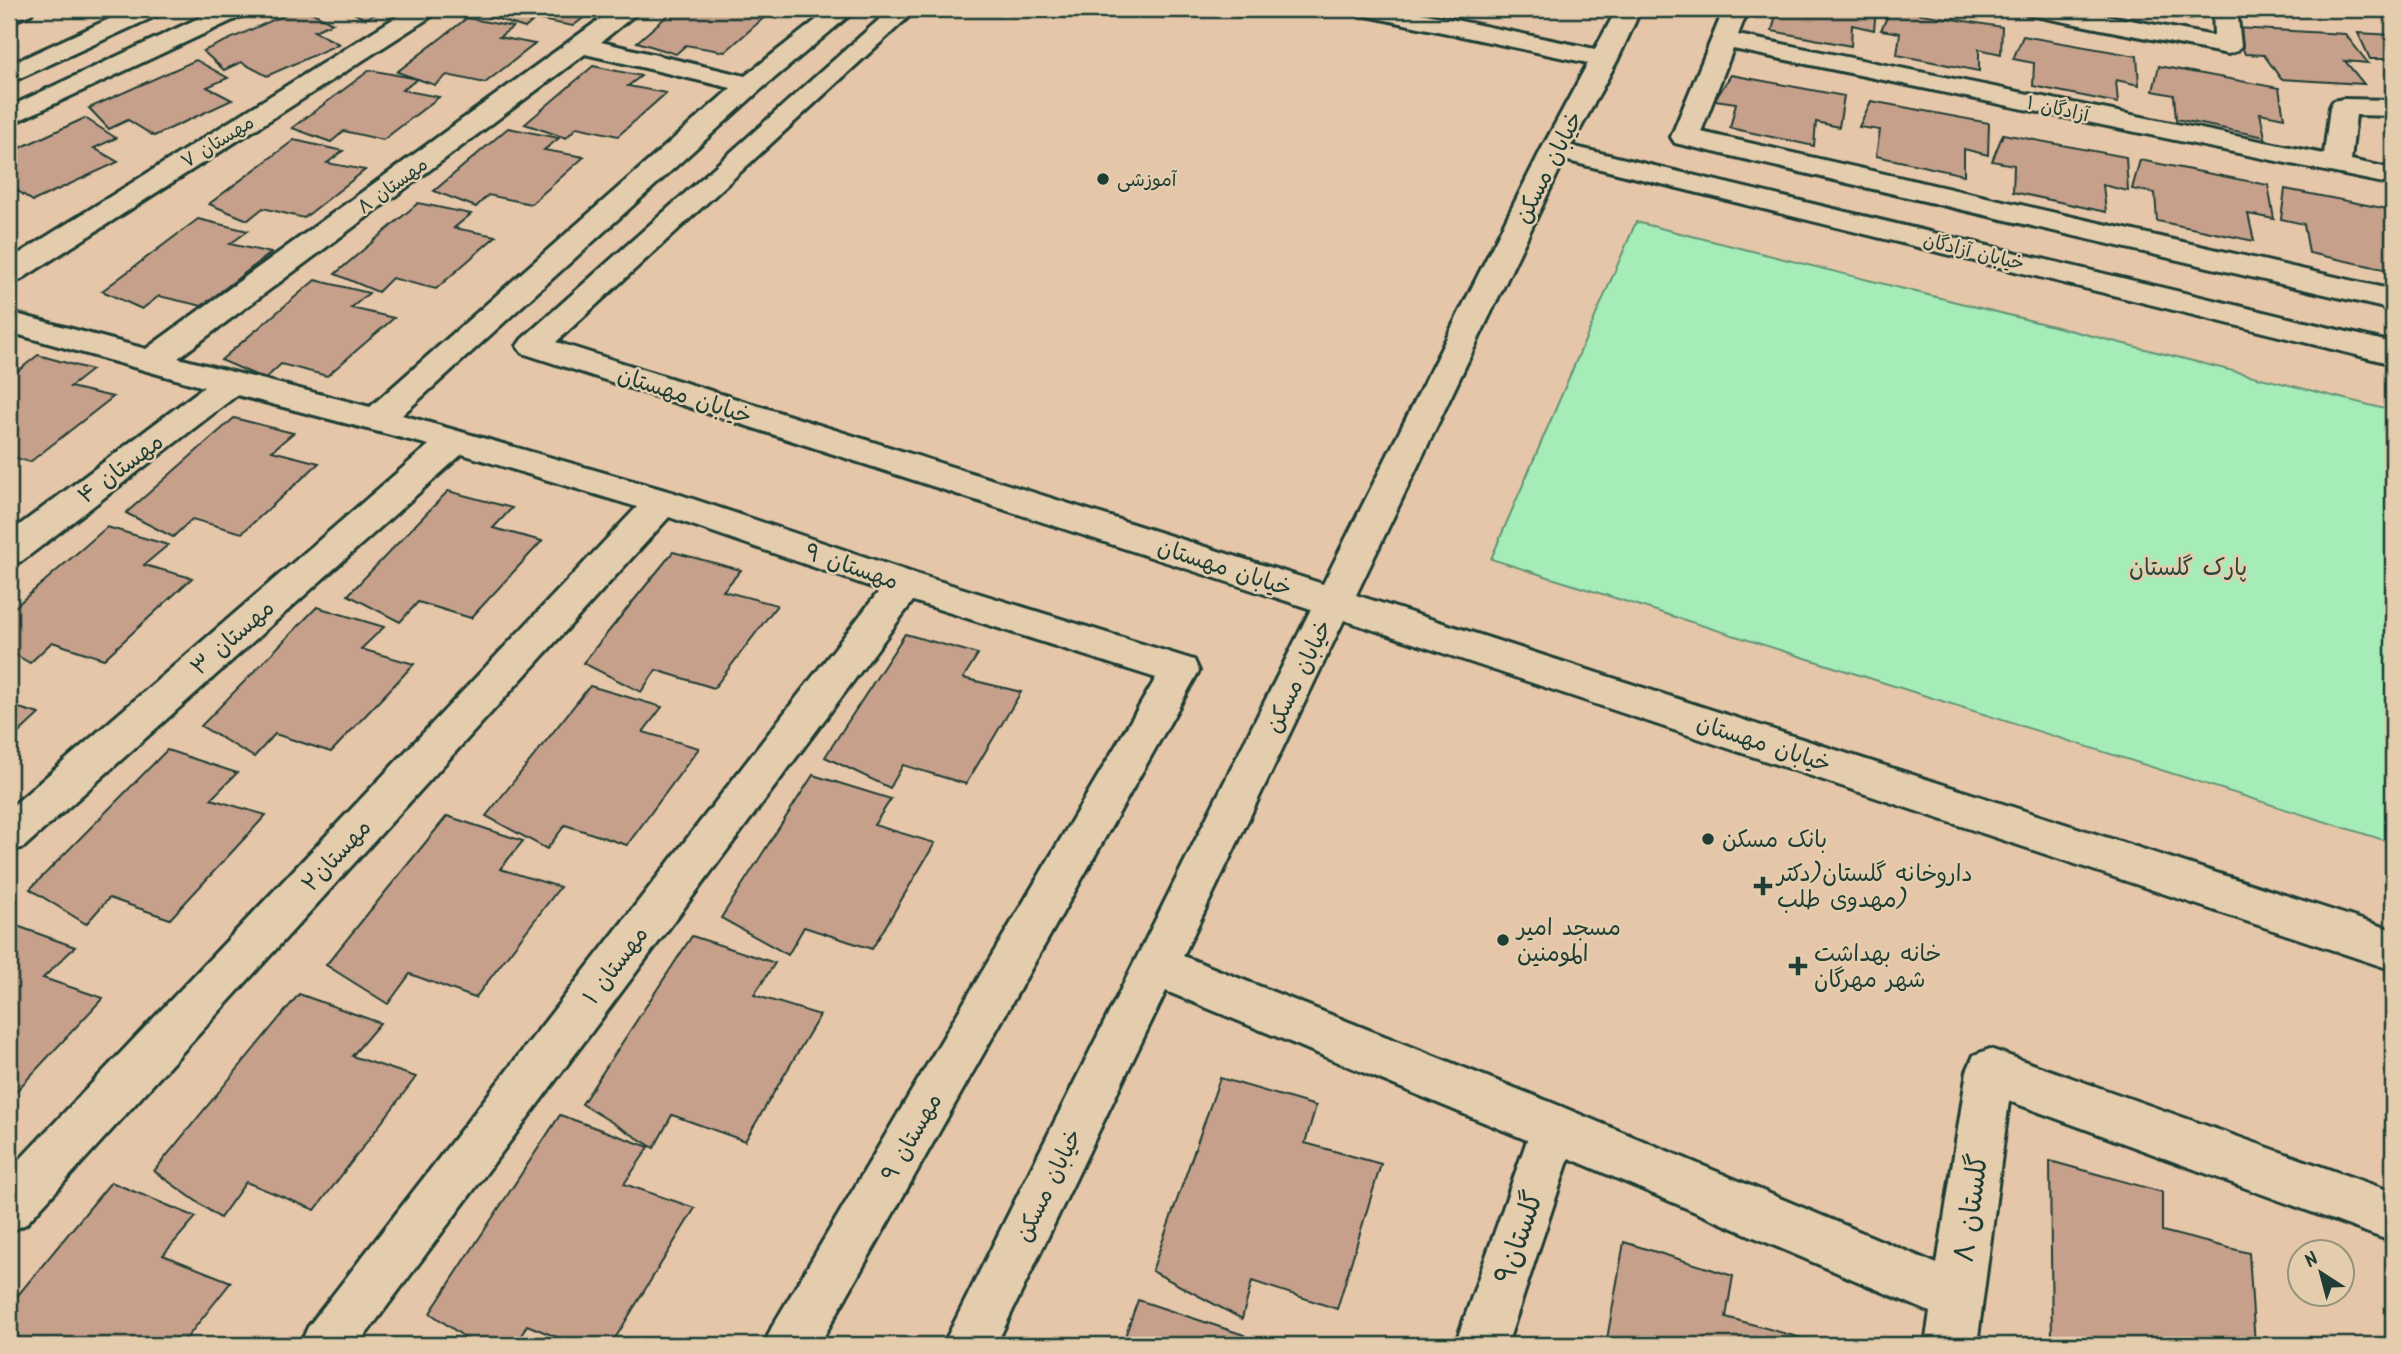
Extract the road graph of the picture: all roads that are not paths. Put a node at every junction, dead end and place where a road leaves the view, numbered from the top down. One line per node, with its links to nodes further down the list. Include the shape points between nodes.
1 (22, 9): 13 (street)
2 (150, 9): 17 (street)
3 (236, 9): 20 (street)
4 (426, 9): 24 (street, مهستان ۷)
5 (630, 9): 15 (street, مهستان ۸)
6 (845, 9): 18 (street)
7 (905, 9): 36 (street, خیابان مهستان, via 533,346)
8 (1367, 9): 16 (street)
9 (1629, 9): 16 (street, خیابان مسکن)
10 (1736, 9): 14 (street)
11 (2035, 9): 12 (street, via 2228,46)
12 (2225, 9)
13 (9, 15)
14 (1722, 39): 22 (street, آزادگان ۱); 25 (street, via 1685,137)
15 (580, 46): 18 (street); 29 (street, مهستان ۸)
16 (1605, 59): 21 (street, خیابان مسکن)
17 (9, 75)
18 (750, 85): 31 (street)
19 (2393, 108): 22 (street, via 2343,107)
20 (9, 117)
21 (1555, 150): 28 (street, خیابان آزادگان); 36 (street, خیابان مسکن)
22 (2337, 164): 23 (street, آزادگان ۱)
23 (2393, 177)
24 (9, 273)
25 (2393, 300)
26 (23, 326): 27 (street); 29 (street)
27 (9, 349)
28 (2393, 353)
29 (153, 360): 30 (street)
30 (231, 383): 31 (street); 34 (street, مهستان ۴)
31 (376, 420): 32 (street, مهستان ۹)
32 (456, 440): 33 (street, مهستان ۹); 37 (street, مهستان ۳)
33 (663, 502): 35 (street, مهستان ۹); 41 (street, مهستان۲)
34 (9, 552)
35 (905, 584): 44 (street, مهستان ۱); 45 (street, مهستان ۹, via 1180,671)
36 (1334, 602): 38 (street, خیابان مهستان); 39 (street, خیابان مسکن)
37 (9, 834)
38 (2393, 950)
39 (1155, 966): 40 (street); 46 (street, خیابان مسکن)
40 (1555, 1128): 43 (street); 47 (street, گلستان۹)
41 (9, 1207)
42 (2393, 1217): 43 (street, گلستان ۸, via 1990,1071)
43 (1958, 1298): 48 (street, گلستان ۸)
44 (326, 1345)
45 (790, 1345)
46 (970, 1345)
47 (1482, 1345)
48 (1951, 1345)

